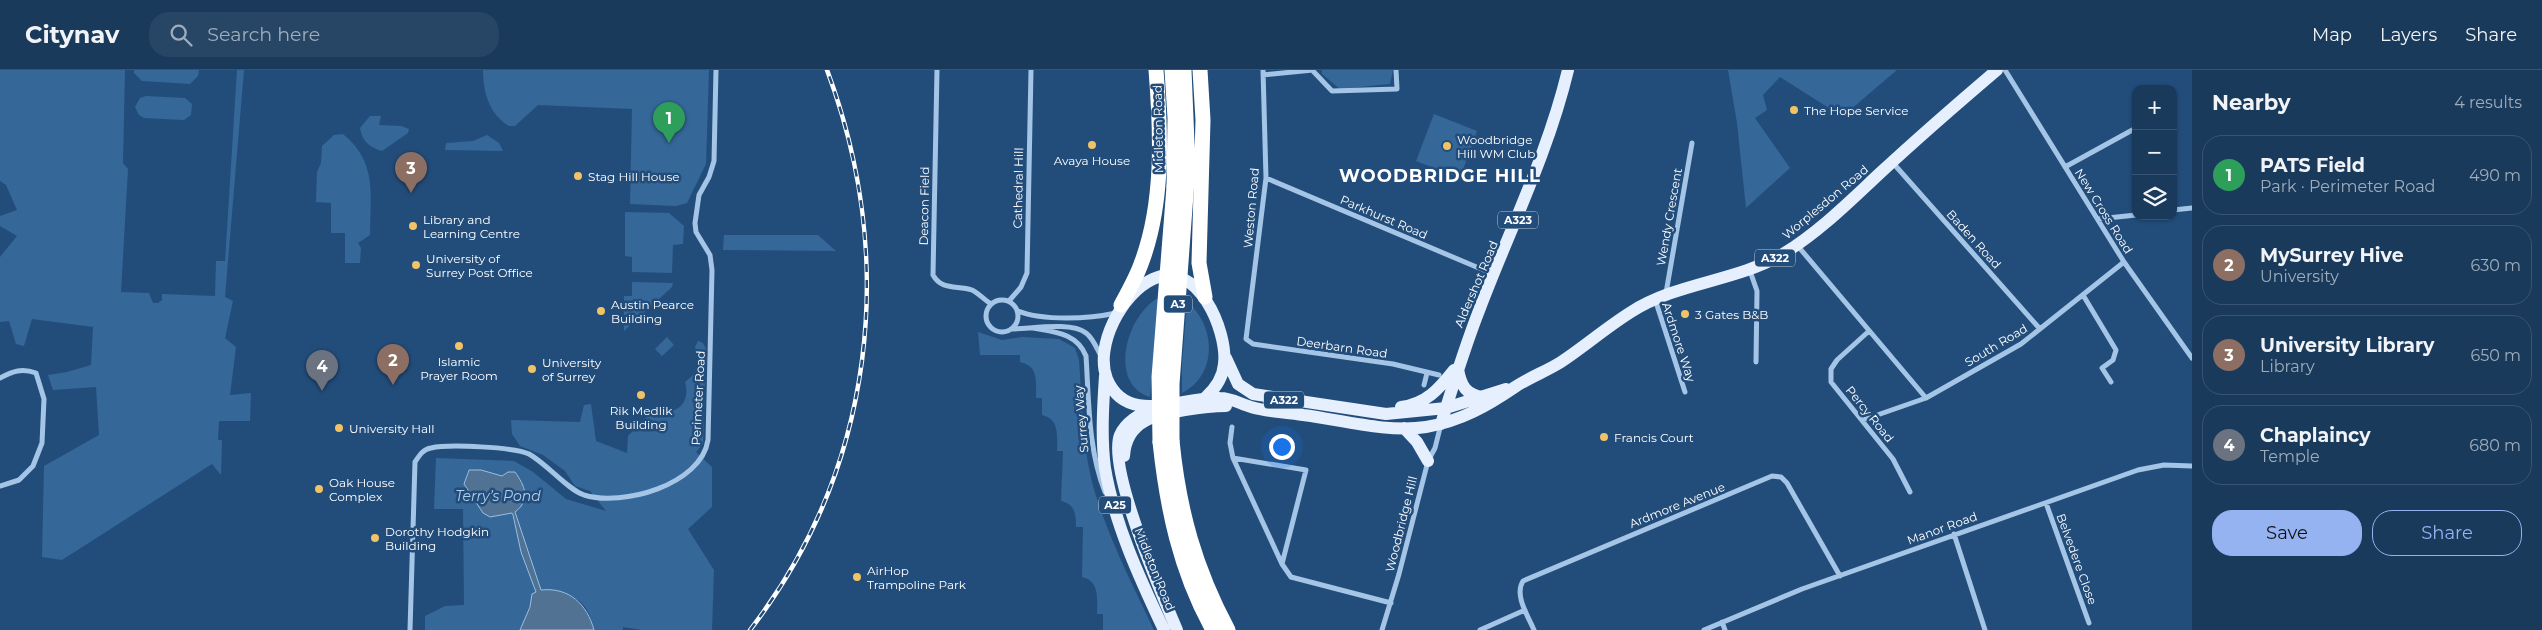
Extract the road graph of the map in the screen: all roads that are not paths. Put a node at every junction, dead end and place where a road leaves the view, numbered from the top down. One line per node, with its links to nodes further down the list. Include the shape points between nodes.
1 (716, 70): 78 (street, Perimeter Road, via 714,161 698,195 695,223 696,232 710,255 712,270 708,440 705,452 690,469 662,488 604,497 575,491 535,458 518,450 440,447 426,450 415,462)
2 (937, 70): 31 (street, Deacon Field, via 933,275 944,286 972,290)
3 (1031, 70): 30 (street, Cathedral Hill, via 1027,273 1022,287)
4 (1156, 70): 32 (highway, via 1159,151 1152,221 1141,264)
5 (1172, 70): 62 (highway, Midleton Road / A3, bridge, via 1174,187 1159,377)
6 (1184, 70): 62 (highway, A3, bridge, via 1188,167)
7 (1200, 70): 29 (highway, via 1203,120 1199,262)
8 (1313, 70): 9 (street, via 1332,91 1397,89); 13 (street)
9 (1396, 70)
10 (1568, 70): 26 (main road, Aldershot Road / A323, via 1535,176)
11 (1998, 70): 16 (main road, Worplesdon Road / A322)
12 (2005, 70): 17 (street, New Cross Road)
13 (1263, 72): 18 (street, Weston Road)
14 (2132, 130): 17 (street)
15 (1692, 143): 28 (street, Wendy Crescent)
16 (1892, 162): 23 (main road, Worplesdon Road / A322); 35 (street, Baden Road)
17 (2065, 167): 22 (street, New Cross Road)
18 (1266, 178): 26 (street, Parkhurst Road); 38 (street, Weston Road, via 1246,339)
19 (2192, 208): 20 (street)
20 (2177, 210)
21 (2132, 215): 22 (street)
22 (2098, 219): 24 (street, New Cross Road)
23 (1797, 245): 25 (main road, Worplesdon Road / A322); 37 (street)
24 (2124, 262): 27 (street, South Road); 40 (street, New Cross Road)
25 (1750, 270): 28 (main road, Worplesdon Road / A322); 41 (street, via 1756,290)
26 (1494, 274): 43 (main road, Aldershot Road / A323)
27 (2083, 295): 35 (street, South Road); 47 (street, via 2116,350 2113,360 2102,368)
28 (1660, 296): 49 (main road, Worplesdon Road / A322, via 1617,321 1558,364); 50 (street, Ardmore Way)
29 (1205, 297): 32 (main road, via 1186,280 1166,275 1145,283); 39 (main road)
30 (1009, 301): 31 (street); 33 (street)
31 (991, 304): 36 (street, via 986,313 988,324 1001,332)
32 (1120, 309): 33 (street, via 1095,318 1028,315); 42 (main road, via 1110,334)
33 (1018, 311): 36 (street)
34 (1033, 328): 36 (street, Surrey Way); 42 (street, Surrey Way, via 1079,329 1090,338); 71 (street, Surrey Way, via 1074,338 1083,348 1092,448 1098,476)
35 (2040, 329): 53 (street, South Road, via 2021,344)
36 (1011, 330)
37 (1869, 331): 53 (street); 58 (street, Percy Road, via 1831,369 1831,382)
38 (1253, 344): 44 (street, Deerbarn Road, via 1393,364)
39 (1224, 353): 52 (main road, via 1221,376); 57 (main road, Worplesdon Road / A322, via 1235,379 1253,394)
40 (2192, 358)
41 (1756, 362)
42 (1104, 366): 54 (main road, via 1118,396 1132,404); 71 (main road, Midleton Road / A25, via 1105,467)
43 (1458, 367): 51 (main road, via 1465,390 1472,396); 56 (main road, Aldershot Road); 57 (main road, via 1437,391 1424,400)
44 (1427, 373): 45 (street, Deerbarn Road); 48 (street)
45 (1439, 375)
46 (0, 378): 66 (street, via 13,371 36,373 44,399 42,442 33,466 19,480)
47 (2111, 382)
48 (1424, 385)
49 (1516, 387): 51 (main road, Worplesdon Road); 59 (main road, Worplesdon Road, via 1486,408)
50 (1685, 392)
51 (1485, 397): 56 (main road, Worplesdon Road)
52 (1205, 398): 54 (main road); 55 (main road, Worplesdon Road, via 1230,399)
53 (1926, 398): 58 (street, South Road)
54 (1154, 407): 68 (main road, Midleton Road / A25, via 1129,422 1118,440 1118,468)
55 (1251, 408): 61 (main road, Worplesdon Road); 68 (main road, via 1212,406 1172,413 1142,423 1124,448)
56 (1446, 408): 57 (main road, Worplesdon Road, via 1399,414); 59 (main road, Aldershot Road)
57 (1366, 412)
58 (1863, 420): 67 (street, Percy Road, via 1893,459)
59 (1441, 424): 61 (main road, Worplesdon Road); 64 (street, Woodbridge Hill)
60 (1232, 427): 63 (street, via 1230,443)
61 (1404, 428): 64 (main road, via 1417,442)
62 (1166, 441): 81 (highway, A3, via 1168,505 1176,538 1191,582); 82 (highway, A3, via 1190,542 1203,579)
63 (1233, 458): 72 (street); 72 (street, via 1306,470)
64 (1428, 462): 74 (street, Woodbridge Hill)
65 (2192, 466): 69 (street, Manor Road, via 2164,464 2138,470)
66 (0, 486)
67 (1910, 492)
68 (1127, 495): 80 (main road, Midleton Road / A25)
69 (2046, 503): 70 (street, Manor Road); 77 (street, Belvedere Close)
70 (1954, 534): 73 (street, Manor Road); 88 (street)
71 (1126, 538): 79 (main road, Midleton Road / A25)
72 (1282, 564): 74 (street, via 1292,577)
73 (1840, 576): 75 (street, Ardmore Avenue, via 1788,483 1772,476 1532,576 1520,585); 76 (street, Manor Road)
74 (1391, 602): 83 (street, Woodbridge Hill)
75 (1525, 610): 84 (street); 85 (street, Ardmore Avenue)
76 (1722, 622): 86 (street, Manor Road); 87 (street)
77 (2089, 623)
78 (410, 630)
79 (1164, 630)
80 (1177, 630)
81 (1213, 630)
82 (1228, 630)
83 (1382, 630)
84 (1480, 630)
85 (1534, 630)
86 (1704, 630)
87 (1725, 630)
88 (1985, 630)

